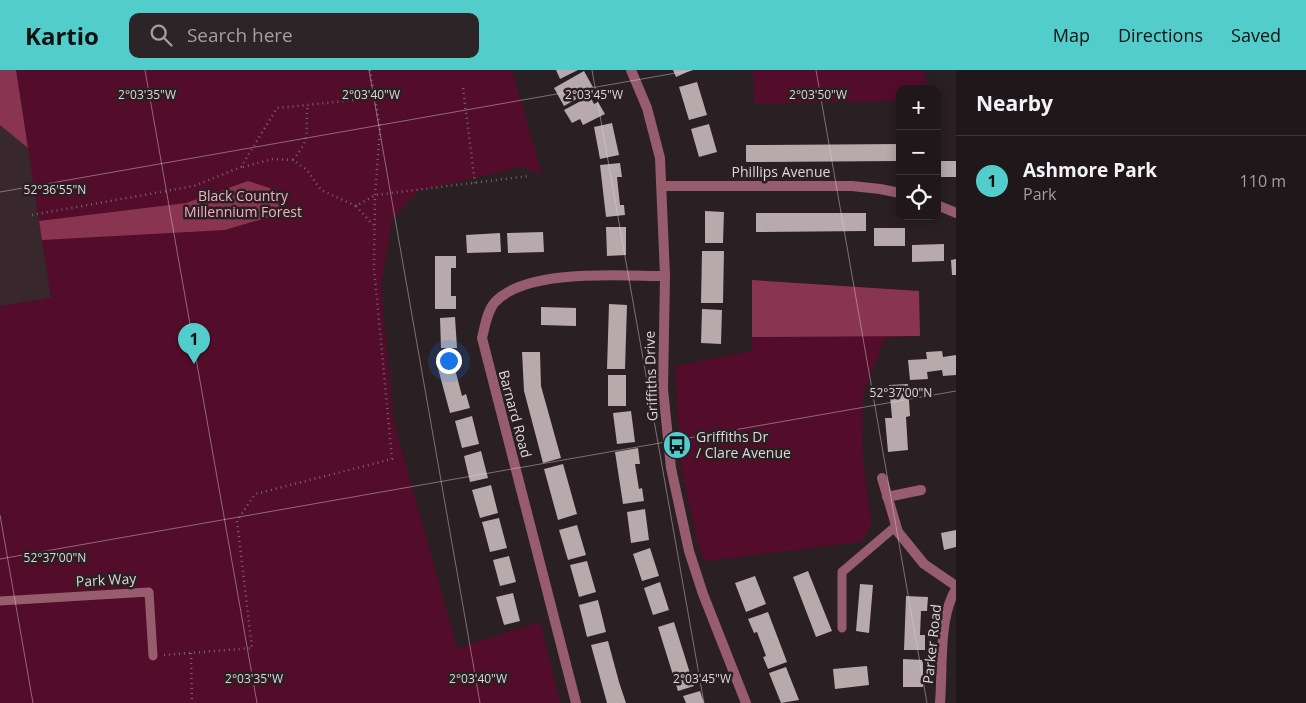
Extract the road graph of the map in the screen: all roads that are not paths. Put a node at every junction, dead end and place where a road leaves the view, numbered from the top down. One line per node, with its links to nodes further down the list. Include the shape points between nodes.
1 (631, 70): 2 (street, Griffiths Drive, via 647,108 660,158)
2 (662, 186): 3 (street, Phillips Avenue, via 852,186); 6 (street, Griffiths Drive)
3 (896, 192)
4 (941, 207): 5 (street)
5 (956, 214)
6 (664, 276): 15 (street, Barnard Road, via 554,278 520,286 495,302 482,338); 16 (street, Griffiths Drive, via 663,389 671,468 689,552)
7 (882, 478): 9 (street)
8 (921, 490): 9 (street)
9 (888, 498): 10 (street)
10 (896, 526): 11 (street, via 924,564); 13 (lane, via 842,572)
11 (956, 588): 17 (street, Parker Road, via 949,600 946,616)
12 (0, 601): 14 (lane, Park Way, via 150,592)
13 (842, 628)
14 (153, 656)
15 (576, 703)
16 (746, 703)
17 (940, 703)

